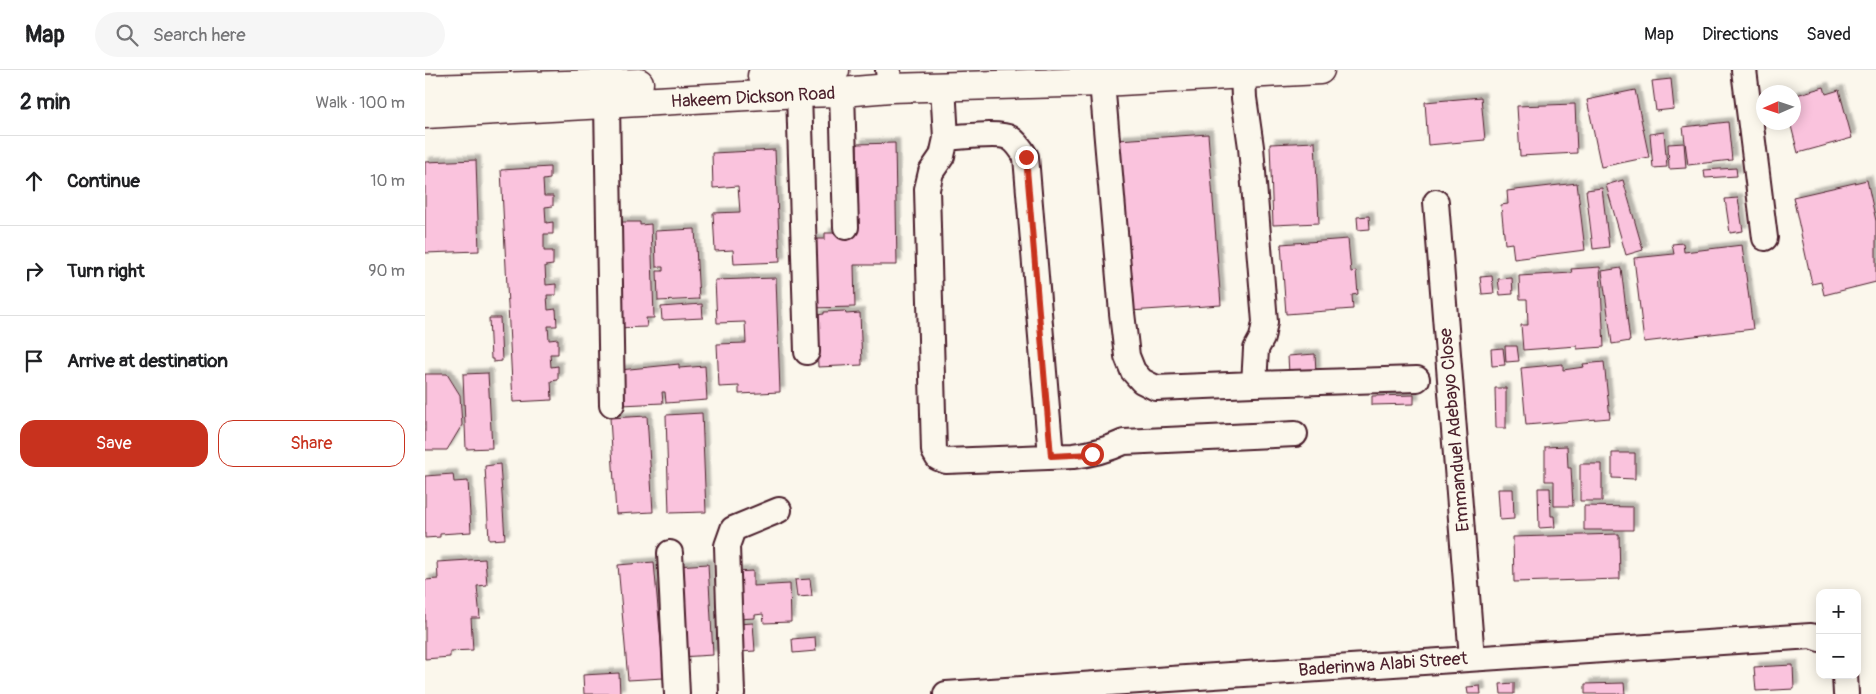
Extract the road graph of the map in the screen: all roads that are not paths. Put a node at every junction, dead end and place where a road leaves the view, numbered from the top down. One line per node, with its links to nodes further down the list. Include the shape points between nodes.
1 (1320, 70): 3 (main road, Hakeem Dickson Road)
2 (1744, 70): 16 (street)
3 (1243, 74): 7 (main road, Hakeem Dickson Road); 19 (street, via 1265,322 1256,349)
4 (512, 78): 6 (main road, Hakeem Dickson Road, via 605,85 787,75); 9 (main road, Hakeem Dickson Road)
5 (889, 79): 6 (main road, Hakeem Dickson Road); 8 (main road, Hakeem Dickson Road)
6 (839, 81): 10 (main road, Hakeem Dickson Road); 15 (street)
7 (1102, 82): 8 (main road, Hakeem Dickson Road); 19 (street, via 1122,312 1127,356 1133,371 1142,381 1156,388)
8 (943, 86): 13 (street)
9 (425, 89)
10 (799, 93): 11 (main road, Hakeem Dickson Road); 17 (street)
11 (607, 104): 12 (main road, Hakeem Dickson Road); 20 (street)
12 (425, 114)
13 (945, 138): 22 (street, via 1001,135 1018,145 1026,157); 22 (street, via 942,156 931,172 927,189 934,451 938,458 946,461)
14 (1436, 202): 26 (street, Emmanduel Adebayo Close)
15 (846, 227)
16 (1765, 238)
17 (807, 352)
18 (1417, 378): 19 (street)
19 (1254, 384)
20 (612, 404)
21 (1295, 434): 22 (street, via 1124,442 1092,454)
22 (1051, 456)
23 (779, 510): 29 (street, via 733,530 727,546)
24 (670, 553): 28 (street)
25 (1816, 638): 26 (street, Baderinwa Alabi Street)
26 (1472, 658): 30 (street, Baderinwa Alabi Street)
27 (1845, 679): 31 (street)
28 (677, 694)
29 (732, 694)
30 (946, 694)
31 (1846, 694)

